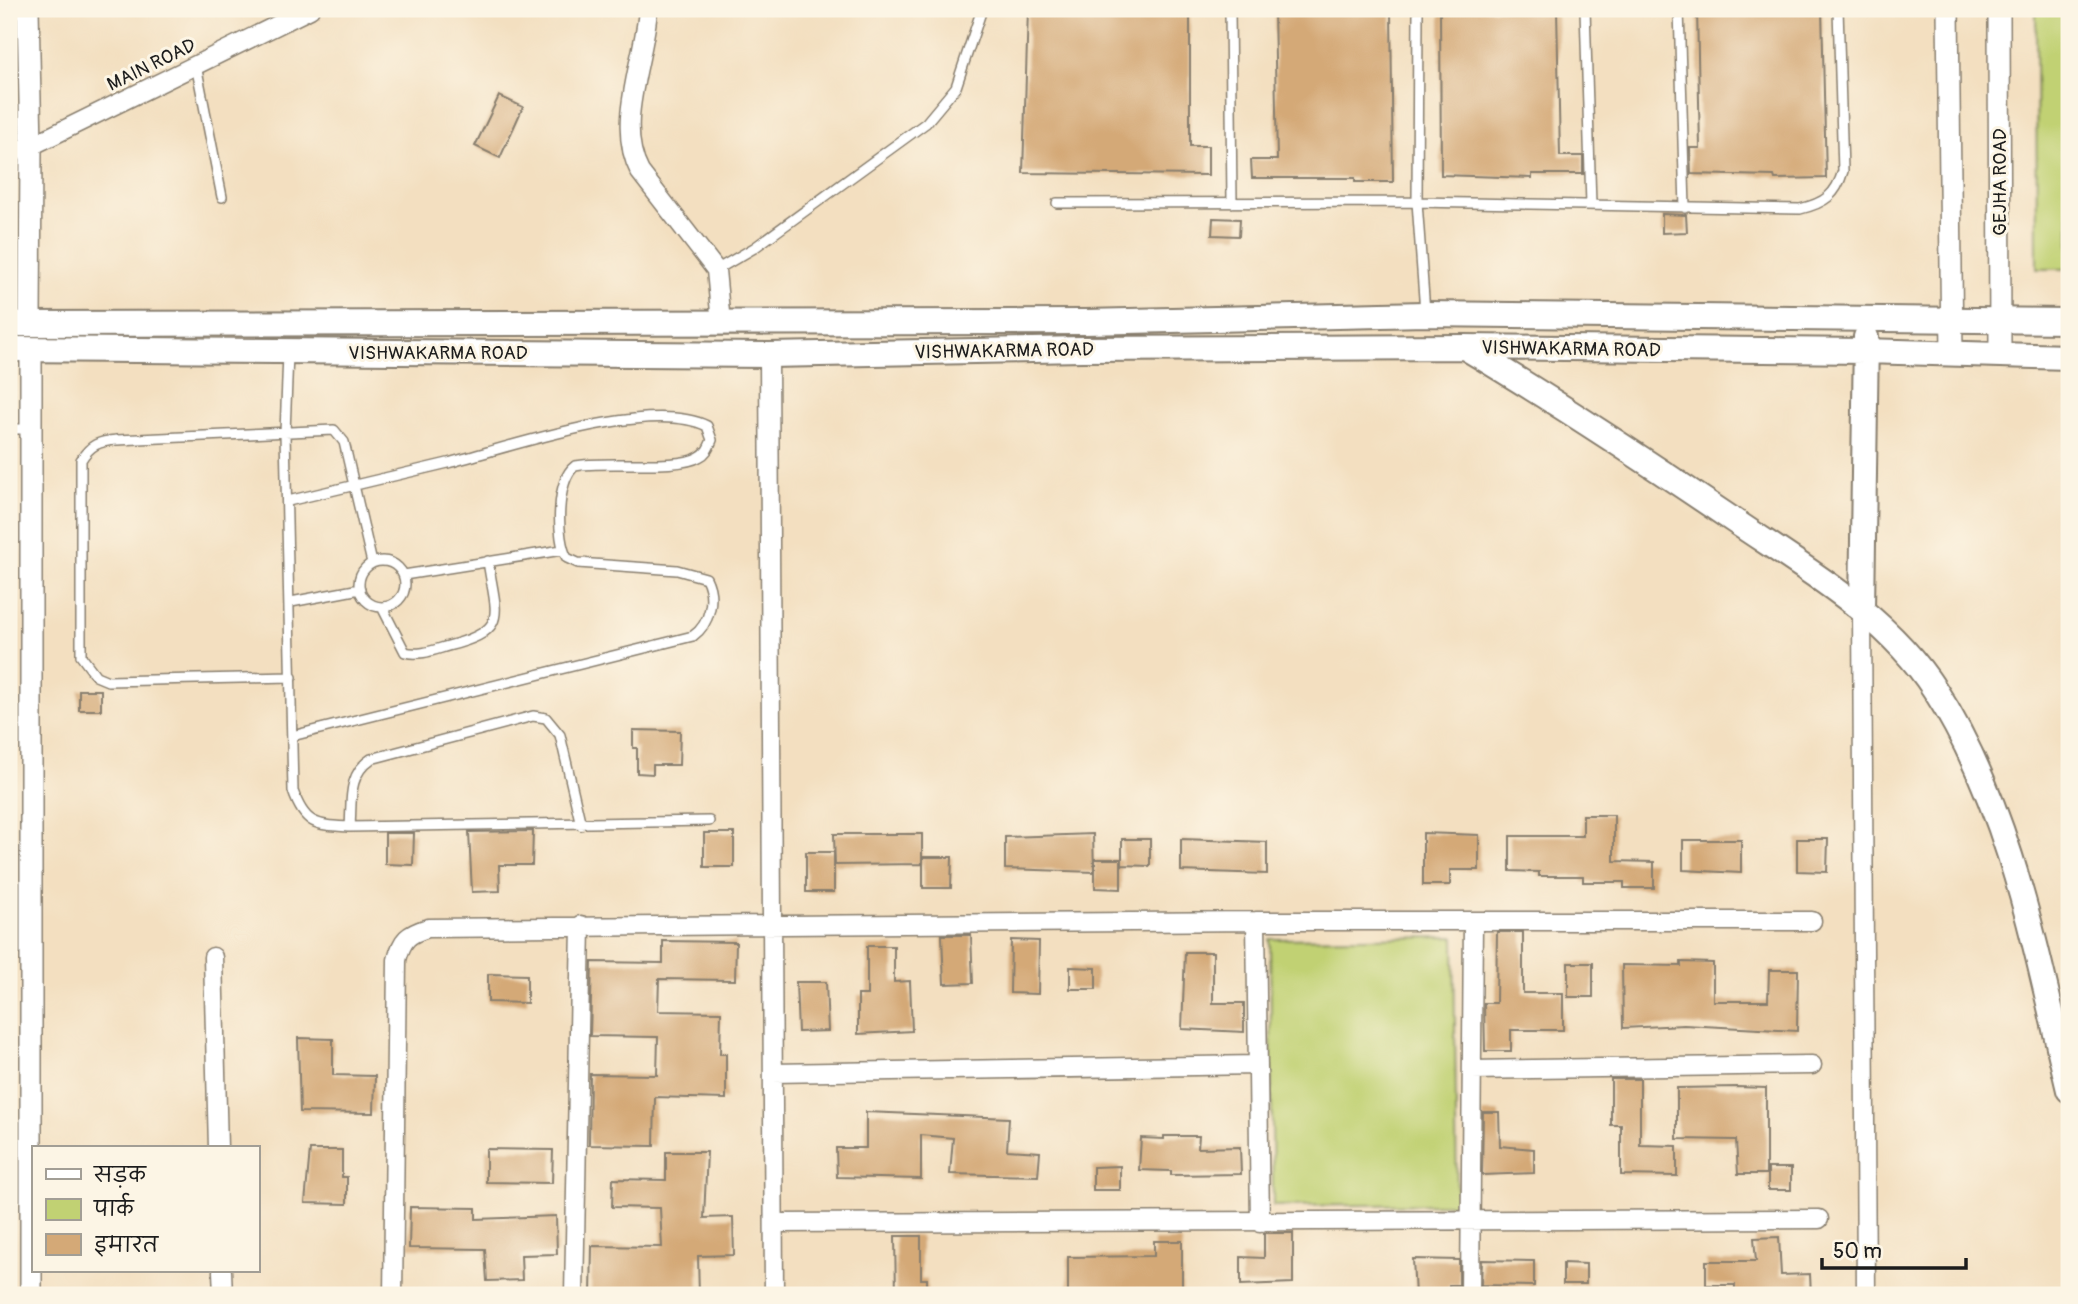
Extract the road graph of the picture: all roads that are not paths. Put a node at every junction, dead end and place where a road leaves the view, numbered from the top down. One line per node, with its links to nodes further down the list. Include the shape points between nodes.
1 (28, 9): 13 (street)
2 (310, 9): 12 (street, MAIN ROAD)
3 (648, 9): 21 (street, via 631,118 631,155)
4 (982, 9): 21 (lane, via 956,87 926,123 754,248)
5 (1230, 9): 18 (lane)
6 (1418, 9): 16 (lane)
7 (1585, 9): 19 (lane)
8 (1679, 9): 20 (lane)
9 (1838, 9): 20 (lane, via 1843,170 1832,196 1800,209)
10 (1948, 9): 24 (street)
11 (1999, 9): 25 (street, GEJHA ROAD)
12 (196, 65): 13 (street, MAIN ROAD); 15 (lane)
13 (31, 146): 14 (street, MAIN ROAD); 29 (street)
14 (9, 153)
15 (222, 197)
16 (1417, 202): 18 (lane); 19 (lane); 22 (lane)
17 (1057, 203): 18 (lane)
18 (1232, 203)
19 (1591, 205): 20 (lane)
20 (1685, 208)
21 (716, 270): 28 (street)
22 (1425, 314): 23 (main road, VISHWAKARMA ROAD); 27 (main road, VISHWAKARMA ROAD)
23 (1867, 318): 24 (main road, VISHWAKARMA ROAD); 33 (main road)
24 (1952, 318): 25 (main road, VISHWAKARMA ROAD); 35 (street)
25 (2000, 320): 26 (main road, VISHWAKARMA ROAD); 37 (street, GEJHA ROAD)
26 (2069, 321)
27 (938, 322): 28 (main road, VISHWAKARMA ROAD); 34 (main road)
28 (720, 323): 29 (main road, VISHWAKARMA ROAD)
29 (19, 324)
30 (1464, 347): 33 (main road, VISHWAKARMA ROAD); 34 (main road, VISHWAKARMA ROAD); 51 (main road, via 1566,409)
31 (20, 349): 32 (main road, VISHWAKARMA ROAD); 40 (street)
32 (288, 351): 36 (main road, VISHWAKARMA ROAD); 41 (lane)
33 (1865, 351): 35 (main road, VISHWAKARMA ROAD); 51 (main road)
34 (936, 352): 36 (main road, VISHWAKARMA ROAD)
35 (1952, 354): 37 (main road, VISHWAKARMA ROAD)
36 (769, 355): 60 (street)
37 (2000, 355): 38 (main road, VISHWAKARMA ROAD)
38 (2069, 357)
39 (9, 429): 40 (lane)
40 (31, 429): 74 (street)
41 (285, 433): 42 (lane, via 339,433); 43 (lane); 52 (lane, via 102,441 88,448 81,460 81,656 96,677 108,681)
42 (355, 485): 43 (lane); 44 (lane, via 570,430 673,418 707,426 712,440 707,451 687,462 592,463 567,471); 46 (lane)
43 (288, 501): 49 (lane)
44 (562, 550): 45 (lane); 53 (lane, via 578,563 698,574 710,587 708,620 693,636)
45 (488, 561): 47 (lane); 50 (lane, via 494,623 489,632 475,639 422,653 405,652)
46 (372, 563): 47 (lane, via 387,561); 48 (lane, via 362,574)
47 (404, 575): 50 (lane, via 401,598)
48 (360, 589): 49 (lane); 50 (lane, via 367,602)
49 (291, 603): 52 (lane)
50 (382, 607)
51 (1862, 609): 67 (main road, via 1935,689 1985,792 2027,915); 80 (street)
52 (292, 677): 53 (lane)
53 (292, 736): 56 (lane, via 293,791 299,810 322,826)
54 (709, 821): 55 (lane)
55 (581, 825): 56 (lane); 56 (lane, via 560,734 546,718 533,716 370,759 359,766 354,777)
56 (350, 827)
57 (1812, 920): 59 (street)
58 (1256, 921): 59 (street); 60 (street); 63 (street)
59 (1473, 921): 65 (street)
60 (772, 924): 61 (street); 66 (street)
61 (581, 925): 76 (street, via 428,928 410,934 401,945 397,960); 77 (street)
62 (213, 957): 68 (street)
63 (1258, 1065): 66 (street); 72 (street)
64 (1812, 1065): 65 (street)
65 (1472, 1070): 70 (street)
66 (773, 1073): 71 (street)
67 (2069, 1090)
68 (218, 1146)
69 (1819, 1219): 70 (street)
70 (1471, 1222): 72 (street); 79 (street)
71 (775, 1223): 72 (street); 78 (street)
72 (1261, 1223)
73 (222, 1272): 75 (street)
74 (31, 1295)
75 (223, 1295)
76 (393, 1295)
77 (574, 1295)
78 (774, 1295)
79 (1470, 1295)
80 (1866, 1295)

